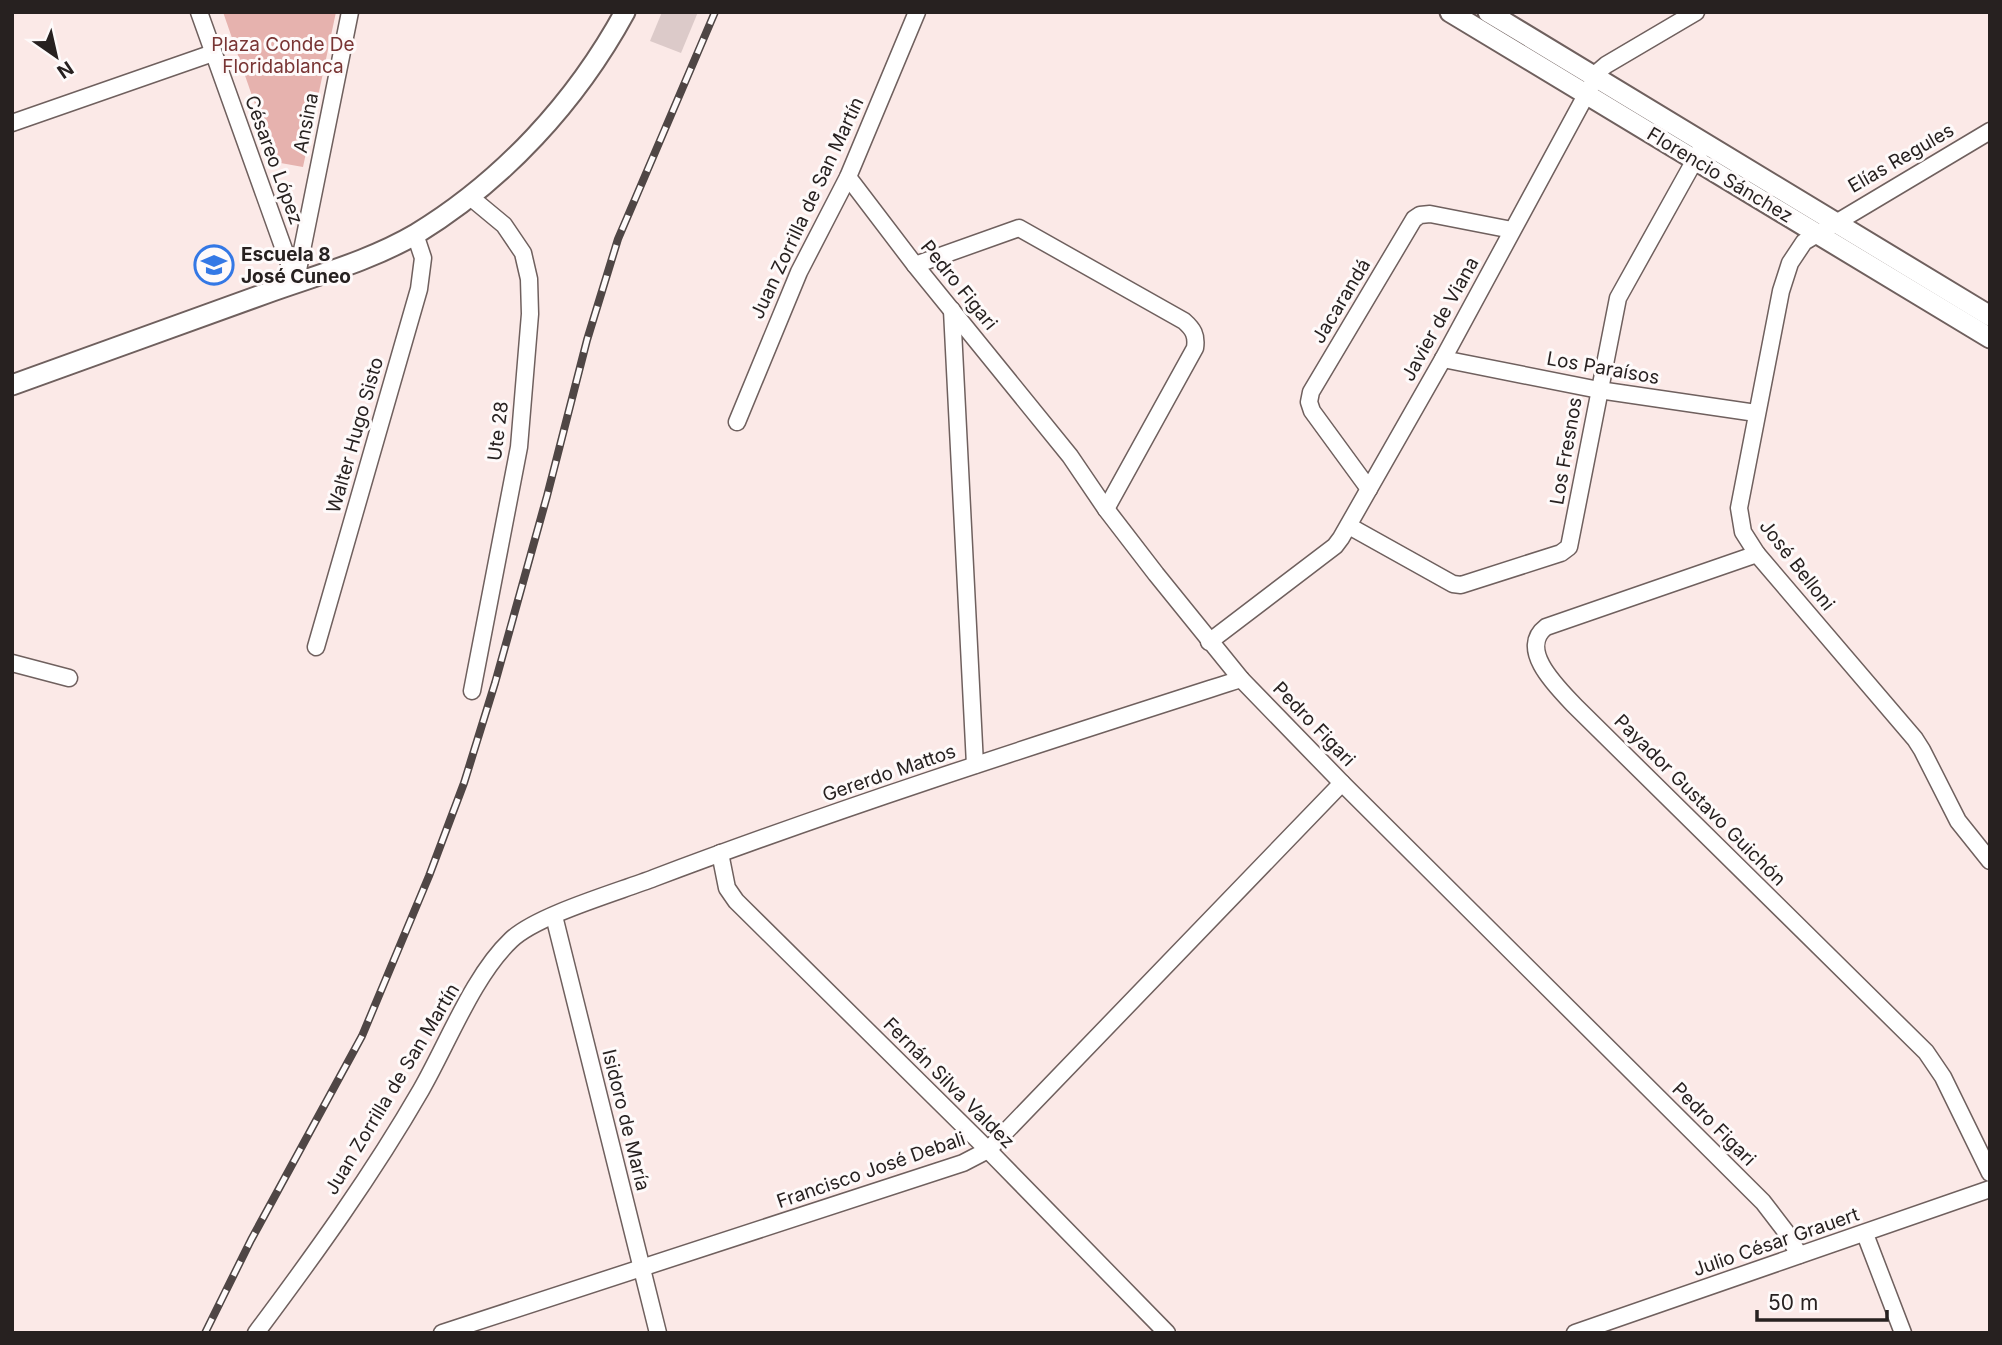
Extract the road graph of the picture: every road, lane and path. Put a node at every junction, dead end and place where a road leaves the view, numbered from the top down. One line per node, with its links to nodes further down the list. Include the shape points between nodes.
1 (199, 12): 8 (street, Césareo López)
2 (350, 12): 20 (street, Ansina)
3 (625, 12): 14 (street, via 570,97)
4 (917, 12): 13 (street, Juan Zorrilla de San Martín)
5 (1451, 12): 9 (street, Florencio Sánchez)
6 (1488, 12): 9 (street, Florencio Sánchez)
7 (1696, 12): 9 (street, Javier de Viana, via 1606,65)
8 (213, 53): 10 (street); 20 (street, Césareo López)
9 (1591, 87): 12 (street, Florencio Sánchez); 16 (street, Javier de Viana)
10 (12, 123)
11 (1990, 131): 15 (street, Elías Regules)
12 (1700, 152): 15 (street, Florencio Sánchez); 17 (street, Florencio Sánchez); 25 (street, Los Fresnos, via 1618,298)
13 (848, 177): 19 (street, Pedro Figari); 27 (street, Juan Zorrilla de San Martín, via 799,272)
14 (469, 197): 18 (street); 37 (street, Ute 28, via 504,225 523,253 530,314 519,447)
15 (1834, 222): 17 (street, José Belloni); 22 (street, Florencio Sánchez)
16 (1512, 230): 23 (street, Javier de Viana); 28 (street, Jacarandá, via 1430,214 1414,219 1311,392 1312,411)
17 (1816, 232): 22 (street, Florencio Sánchez); 26 (street, José Belloni, via 1804,242 1784,276)
18 (415, 234): 20 (street, via 383,251); 33 (street, Walter Hugo Sisto, via 423,258 419,289)
19 (915, 265): 21 (street, Pedro Figari); 29 (street, via 1018,228 1191,328 1195,348)
20 (296, 283): 24 (street)
21 (952, 310): 29 (street, Pedro Figari, via 1070,456); 38 (street)
22 (1986, 324)
23 (1443, 359): 25 (street, Los Paraísos); 28 (street, Javier de Viana)
24 (12, 385)
25 (1599, 390): 26 (street, Los Paraísos); 30 (street, Los Fresnos, via 1572,540 1561,553 1453,584)
26 (1756, 413): 31 (street, José Belloni, via 1739,508 1742,532)
27 (737, 422)
28 (1369, 489): 30 (street, Javier de Viana)
29 (1106, 509): 32 (street, Pedro Figari)
30 (1349, 526): 32 (street, Javier de Viana, via 1335,546)
31 (1757, 554): 41 (street, José Belloni, via 1915,739 1958,821); 44 (street, Payador Gustavo Guichón, via 1546,627 1535,642 1540,661 1575,706 1926,1052)
32 (1209, 642): 36 (street, Pedro Figari)
33 (316, 647)
34 (12, 663): 35 (street)
35 (69, 678)
36 (1241, 679): 38 (street, Gererdo Mattos); 39 (street, Pedro Figari)
37 (472, 691)
38 (975, 765): 40 (street, Gererdo Mattos)
39 (1342, 783): 43 (street, Francisco José Debali); 47 (street, Pedro Figari, via 1763,1202)
40 (720, 853): 42 (street, Gererdo Mattos); 43 (street, Fernán Silva Valdez, via 727,888 736,901)
41 (1990, 861)
42 (554, 916): 48 (street, Isidoro de María); 49 (street, Juan Zorrilla de San Martín, via 513,938 489,965 362,1186)
43 (988, 1150): 48 (street, Francisco José Debali, via 963,1163); 52 (street, Fernán Silva Valdez)
44 (1990, 1173)
45 (1990, 1189): 46 (street, Julio César Grauert)
46 (1865, 1234): 47 (street, Julio César Grauert); 54 (street)
47 (1800, 1255): 53 (street, Julio César Grauert)
48 (642, 1269): 50 (street, Francisco José Debali); 51 (street, Isidoro de María)
49 (256, 1333)
50 (442, 1333)
51 (658, 1333)
52 (1167, 1333)
53 (1575, 1333)
54 (1903, 1333)

